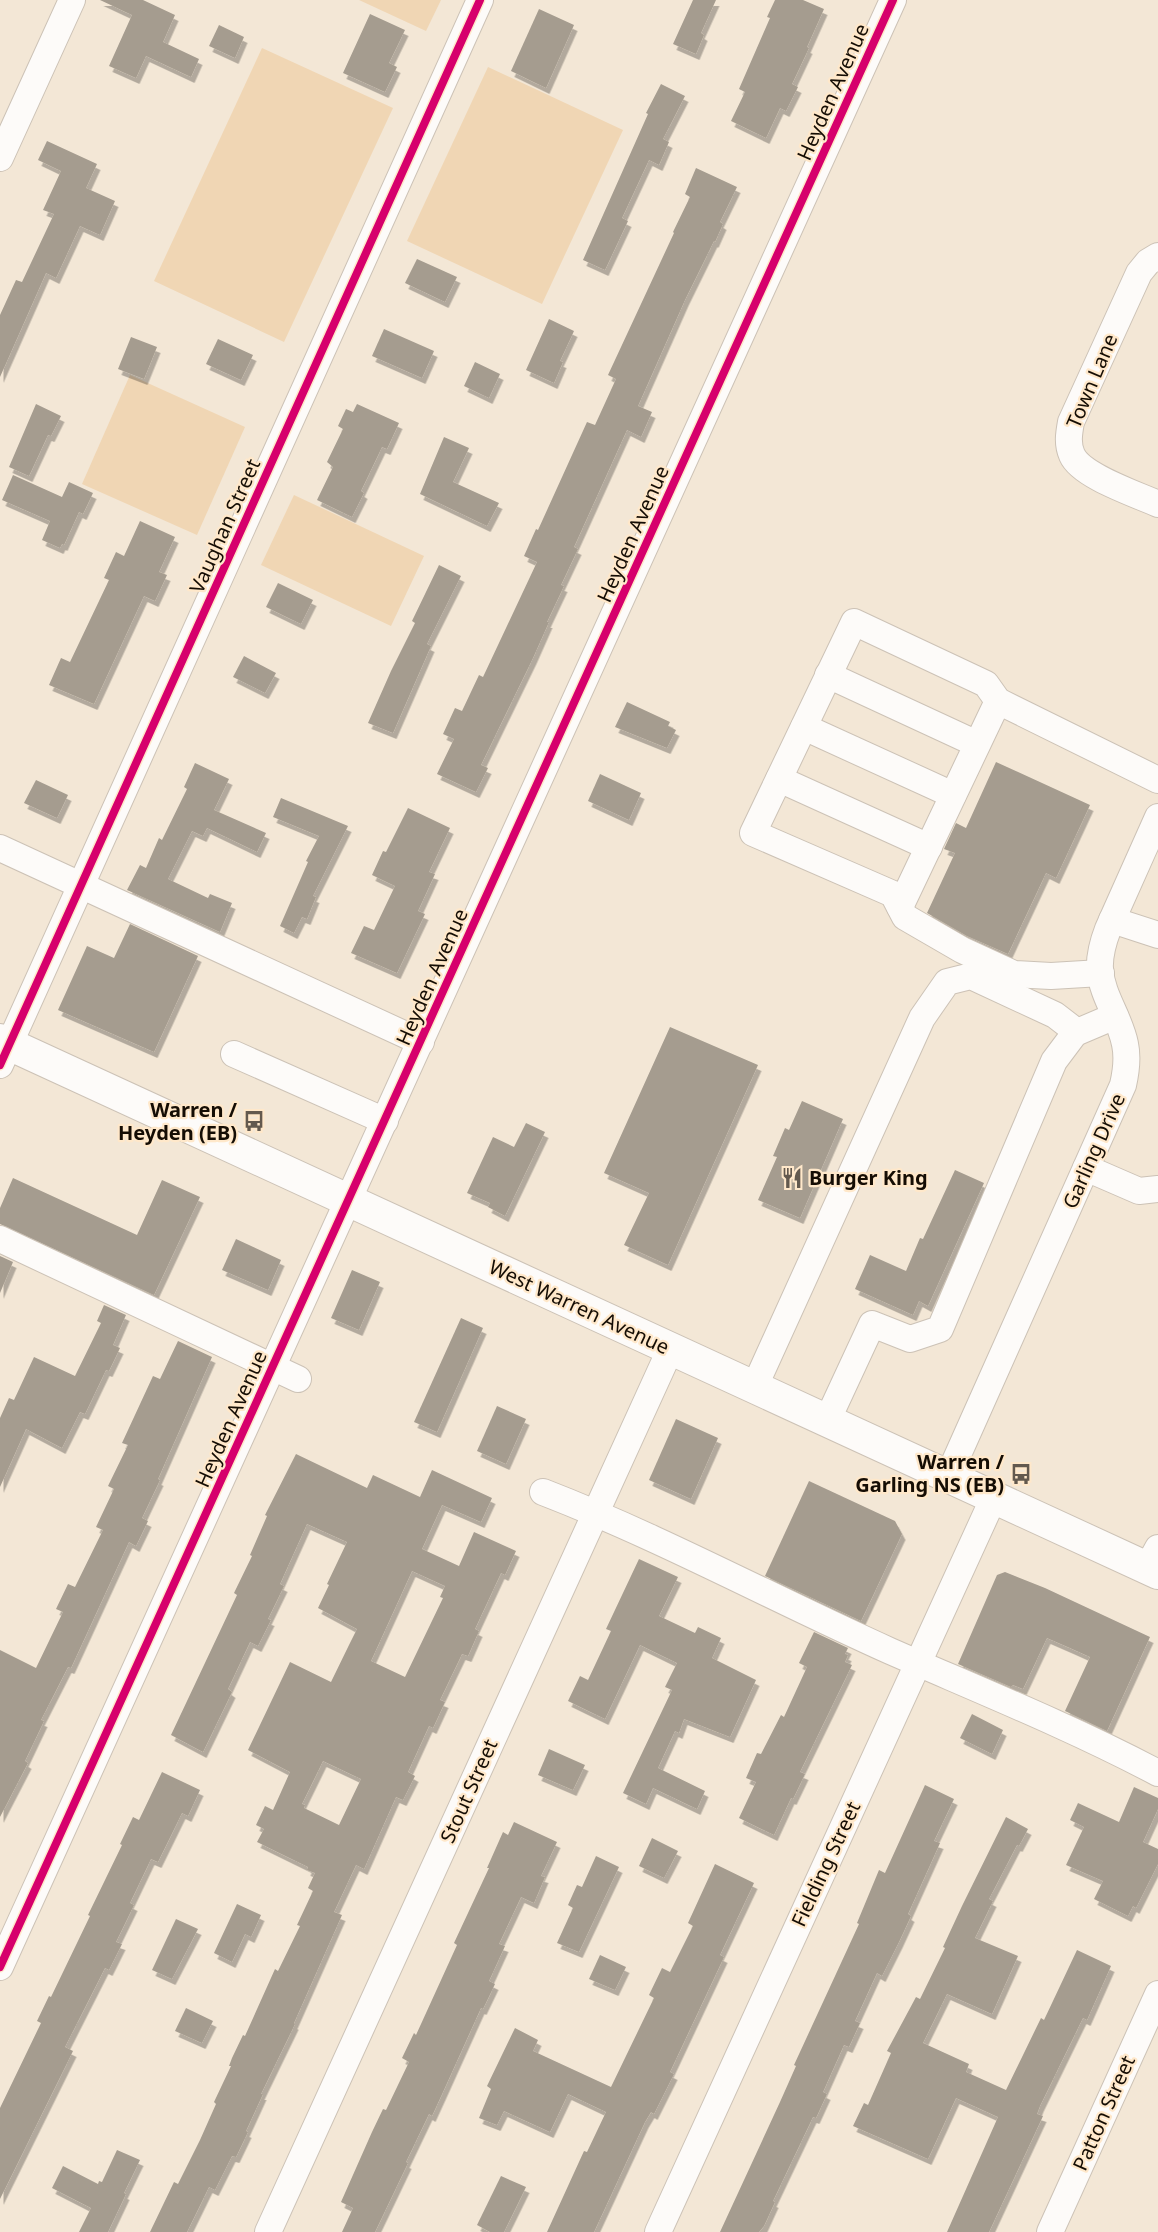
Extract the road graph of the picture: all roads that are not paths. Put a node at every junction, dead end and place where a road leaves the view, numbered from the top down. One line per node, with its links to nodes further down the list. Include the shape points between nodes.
1 (72, 0): 4 (street)
2 (480, 0): 17 (street, Vaughan Street)
3 (893, 0): 24 (street, Heyden Avenue)
4 (0, 158)
5 (1158, 256): 6 (street, Town Lane, via 1140,273 1071,422 1068,438 1072,455 1087,471)
6 (1158, 504)
7 (828, 675): 8 (street, via 854,622); 9 (street); 10 (street)
8 (992, 692): 10 (street); 12 (street)
9 (804, 727): 11 (street); 13 (street)
10 (977, 744): 13 (street)
11 (779, 779): 15 (street); 18 (street, via 753,833)
12 (1158, 780)
13 (953, 795): 15 (street)
14 (1158, 818): 19 (street, Garling Drive)
15 (929, 847): 18 (street)
16 (0, 848): 17 (street)
17 (81, 886): 24 (street); 25 (street, Vaughan Street)
18 (896, 901): 21 (street, via 905,917 1014,974)
19 (1112, 920): 20 (street); 21 (street, Garling Drive, via 1101,948)
20 (1158, 935)
21 (1101, 973): 22 (street, Garling Drive)
22 (1115, 1016): 23 (street); 28 (street, Garling Drive, via 1127,1066 1123,1086)
23 (1077, 1032): 35 (street, via 1054,1015 971,976 947,982 922,1018 891,1082); 36 (street, via 1054,1061 940,1329 910,1339 872,1324)
24 (421, 1042): 27 (street, Heyden Avenue)
25 (3, 1050): 30 (main road, West Warren Avenue)
26 (234, 1054): 27 (street)
27 (385, 1121): 30 (street, Heyden Avenue)
28 (1086, 1168): 29 (street, via 1139,1191); 37 (street, Garling Drive)
29 (1158, 1189)
30 (348, 1202): 32 (main road, West Warren Avenue); 33 (street, Heyden Avenue)
31 (0, 1239): 33 (street)
32 (670, 1350): 35 (main road, West Warren Avenue); 40 (street, Stout Street)
33 (273, 1366): 34 (street); 44 (street, Heyden Avenue)
34 (298, 1379)
35 (754, 1388): 36 (main road, West Warren Avenue)
36 (827, 1421): 37 (main road, West Warren Avenue)
37 (948, 1477): 39 (main road, West Warren Avenue)
38 (543, 1492): 40 (street)
39 (994, 1497): 41 (main road, West Warren Avenue); 42 (street, Fielding Street)
40 (594, 1513): 42 (street); 46 (street, Stout Street)
41 (1154, 1563)
42 (918, 1662): 43 (street); 47 (street, Fielding Street)
43 (1158, 1773)
44 (0, 1967)
45 (1155, 2009): 48 (street, Patton Street)
46 (268, 2232)
47 (658, 2232)
48 (1050, 2232)

